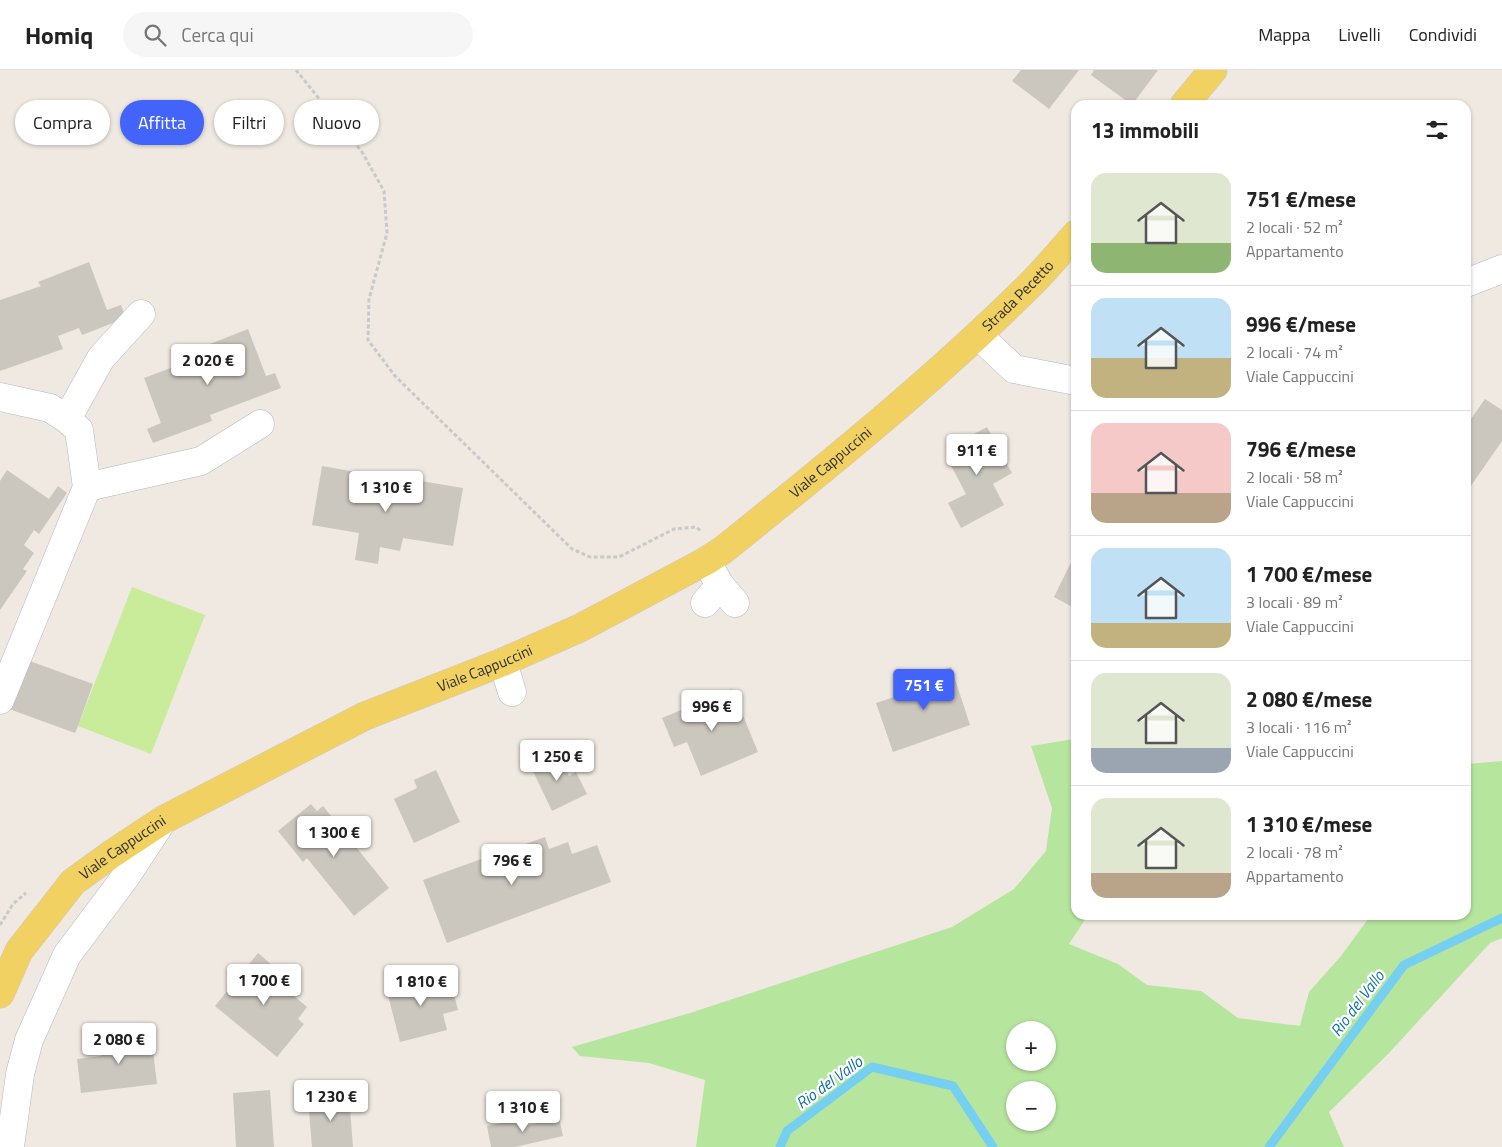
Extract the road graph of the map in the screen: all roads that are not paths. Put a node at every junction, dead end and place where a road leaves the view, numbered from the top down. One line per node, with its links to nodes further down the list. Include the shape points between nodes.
1 (1213, 70): 2 (main road)
2 (1188, 100)
3 (1071, 240): 7 (main road, Strada Pecetto, via 1032,284)
4 (1502, 269): 5 (street)
5 (1471, 280)
6 (141, 314): 10 (street, via 101,358)
7 (978, 335): 8 (street, via 1014,369); 13 (main road, Viale Cappuccini, via 841,455)
8 (1071, 380)
9 (0, 397): 10 (street, via 50,408)
10 (67, 419): 12 (street, via 79,430)
11 (260, 424): 12 (street, via 201,460)
12 (87, 487): 15 (street)
13 (714, 555): 14 (street); 16 (main road, Viale Cappuccini, via 580,628)
14 (720, 597)
15 (9, 658): 18 (street)
16 (503, 662): 17 (street); 19 (main road, Viale Cappuccini, via 365,716)
17 (512, 692)
18 (0, 700)
19 (163, 820): 20 (main road, Viale Cappuccini, via 74,882 19,951); 21 (street, via 124,880 67,955)
20 (0, 994)
21 (10, 1074): 22 (street)
22 (10, 1147)

